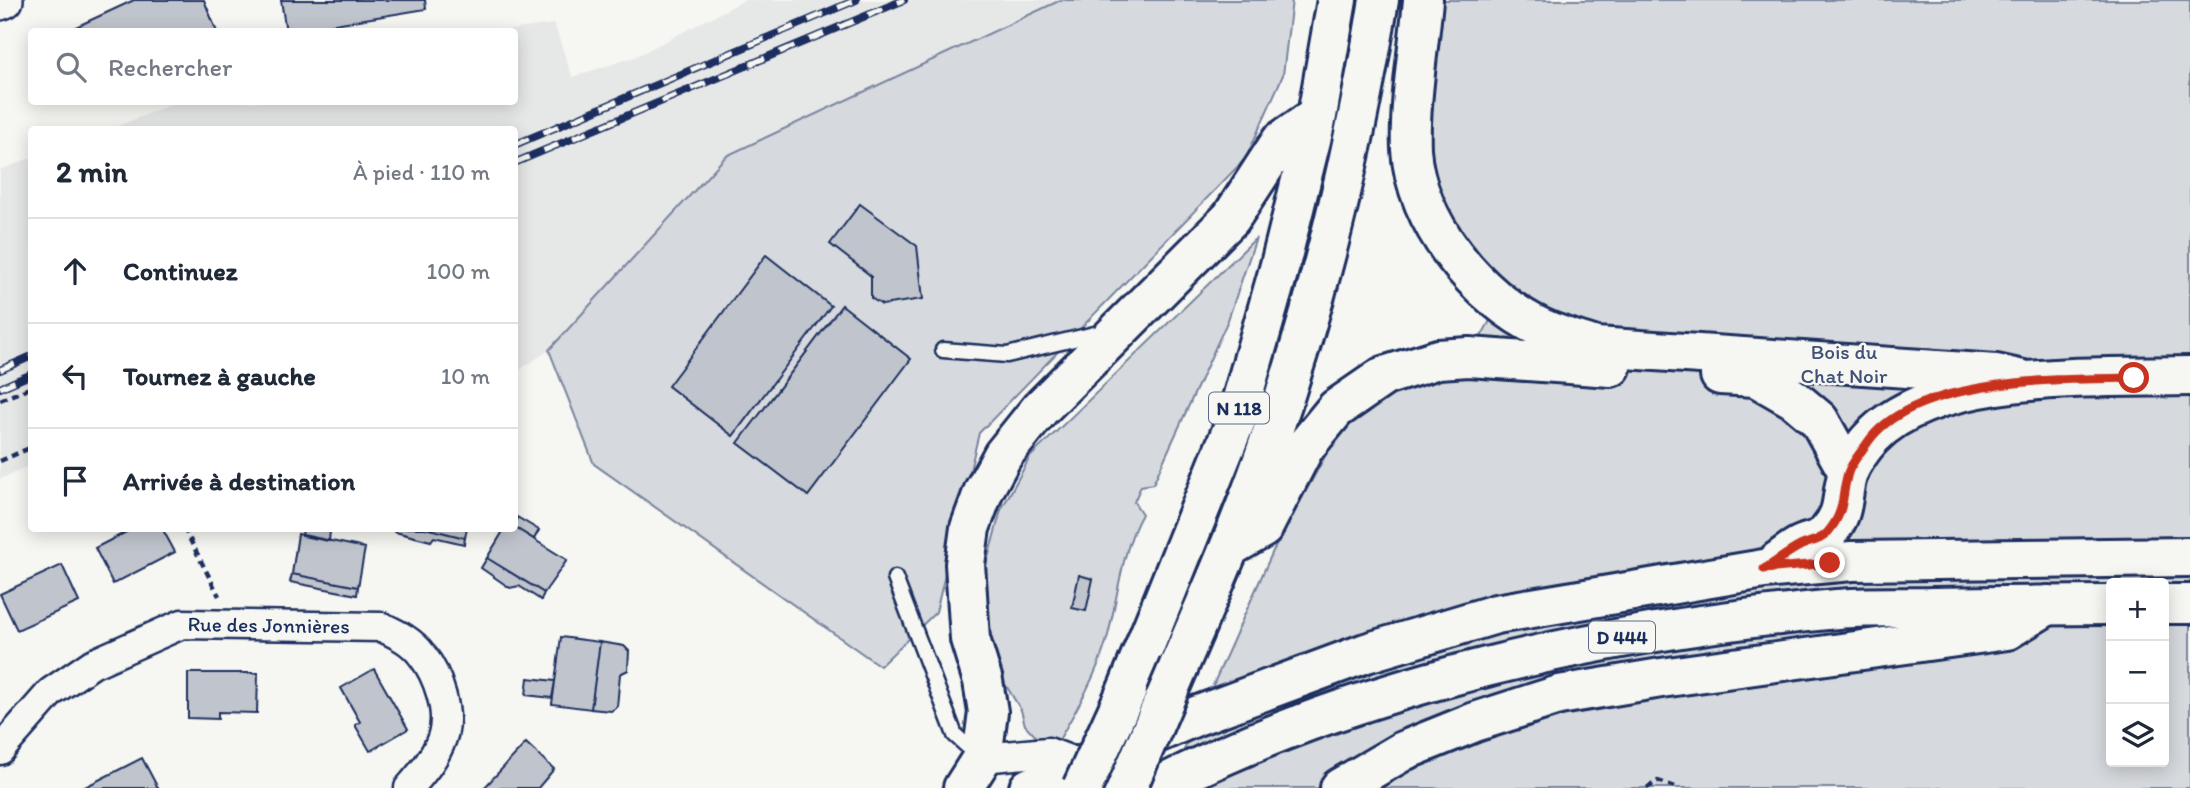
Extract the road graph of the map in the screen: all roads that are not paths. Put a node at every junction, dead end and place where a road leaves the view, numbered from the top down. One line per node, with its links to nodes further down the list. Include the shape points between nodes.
1 (5, 0): 5 (street)
2 (1337, 0): 6 (main road, N 118)
3 (1378, 0): 12 (main road, N 118, via 1314,301)
4 (1423, 0): 10 (main road, via 1411,150 1422,193 1439,238 1502,304 1540,328 1596,347 1996,374)
5 (0, 2)
6 (1317, 116): 7 (main road, via 1281,141 1231,218); 22 (main road, N 118, bridge, via 1236,421 1127,690)
7 (1125, 327): 8 (lane, via 1007,355); 21 (main road, via 1041,409 1003,455 970,528 965,601 988,712)
8 (943, 350)
9 (2190, 376): 10 (main road)
10 (2023, 380): 11 (main road, via 1915,405 1870,438)
11 (1848, 472): 12 (main road, via 1818,420 1794,399 1756,377 1469,357 1438,359 1384,376 1336,409 1304,448 1263,528); 14 (main road, via 1845,504 1826,535)
12 (1230, 547): 25 (main road, N 118, bridge)
13 (2190, 557): 14 (main road, D 444, via 1852,561)
14 (1764, 569): 22 (main road, D 444, via 1496,614 1366,653 1196,716)
15 (895, 578): 21 (lane, via 955,735 971,751)
16 (2169, 604): 17 (main road)
17 (2190, 604)
18 (2048, 605): 19 (main road, D 444); 26 (main road, D 444, via 1839,609 1644,633 1541,653 1401,691 1308,723); 27 (main road, via 2007,630 1559,695 1403,751)
19 (2106, 605)
20 (0, 750): 23 (street, Rue des Jonnières, via 51,692 92,664 182,624 382,627 405,638 422,655 436,678 445,710 443,735 432,761)
21 (972, 773): 22 (street, via 1048,752)
22 (1081, 776): 24 (main road, D 444)
23 (409, 788)
24 (1029, 788)
25 (1127, 788)
26 (1156, 788)
27 (1340, 788)

